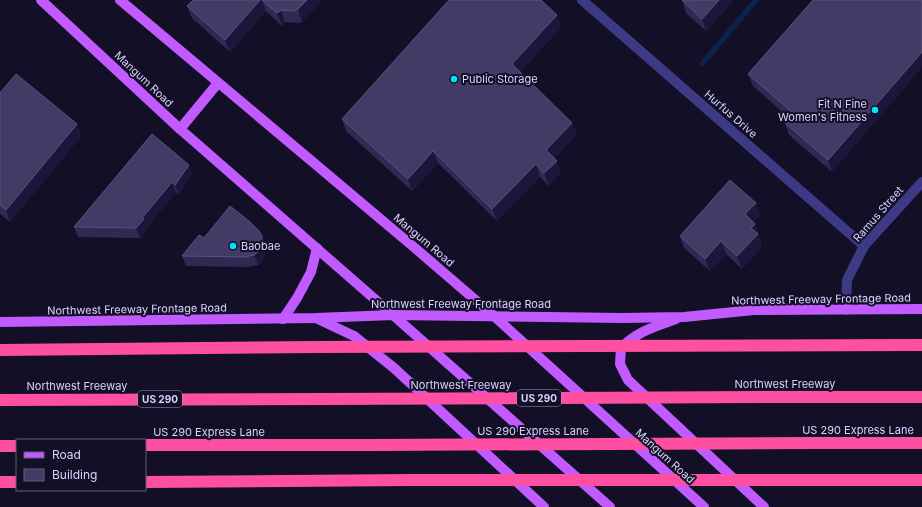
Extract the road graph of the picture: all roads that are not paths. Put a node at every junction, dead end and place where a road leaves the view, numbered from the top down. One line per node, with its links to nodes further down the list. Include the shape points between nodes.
1 (41, 0): 5 (main road, Mangum Road)
2 (120, 0): 4 (main road, Mangum Road)
3 (582, 0): 7 (street, Hurfus Drive)
4 (218, 83): 5 (main road); 12 (main road, Mangum Road)
5 (180, 128): 8 (main road, Mangum Road)
6 (922, 182): 7 (street, Ramus Street)
7 (864, 246): 9 (street, Ramus Street, via 847,280)
8 (317, 248): 11 (main road, Mangum Road); 15 (main road, via 311,272)
9 (846, 310): 10 (main road, Northwest Freeway Frontage Road); 13 (main road, Northwest Freeway Frontage Road, via 754,310)
10 (922, 310)
11 (393, 315): 12 (main road, Northwest Freeway Frontage Road); 14 (main road, Northwest Freeway Frontage Road); 30 (main road, Mangum Road)
12 (494, 316): 13 (main road, Northwest Freeway Frontage Road); 31 (main road, Mangum Road)
13 (684, 317): 32 (main road, via 631,338 621,348 620,364 628,380)
14 (316, 318): 15 (main road, Northwest Freeway Frontage Road); 29 (main road, via 354,336 394,368)
15 (282, 319): 16 (main road, Northwest Freeway Frontage Road)
16 (0, 322)
17 (922, 345): 18 (highway, bridge)
18 (0, 350)
19 (922, 397): 20 (highway, Northwest Freeway / US 290, bridge)
20 (0, 400)
21 (922, 443): 22 (highway, US 290 Express Lane, bridge)
22 (146, 445)
23 (0, 446): 24 (highway)
24 (16, 446)
25 (922, 480): 28 (highway, bridge)
26 (0, 482): 27 (highway)
27 (16, 482)
28 (146, 482)
29 (544, 507)
30 (610, 507)
31 (704, 507)
32 (764, 507)

